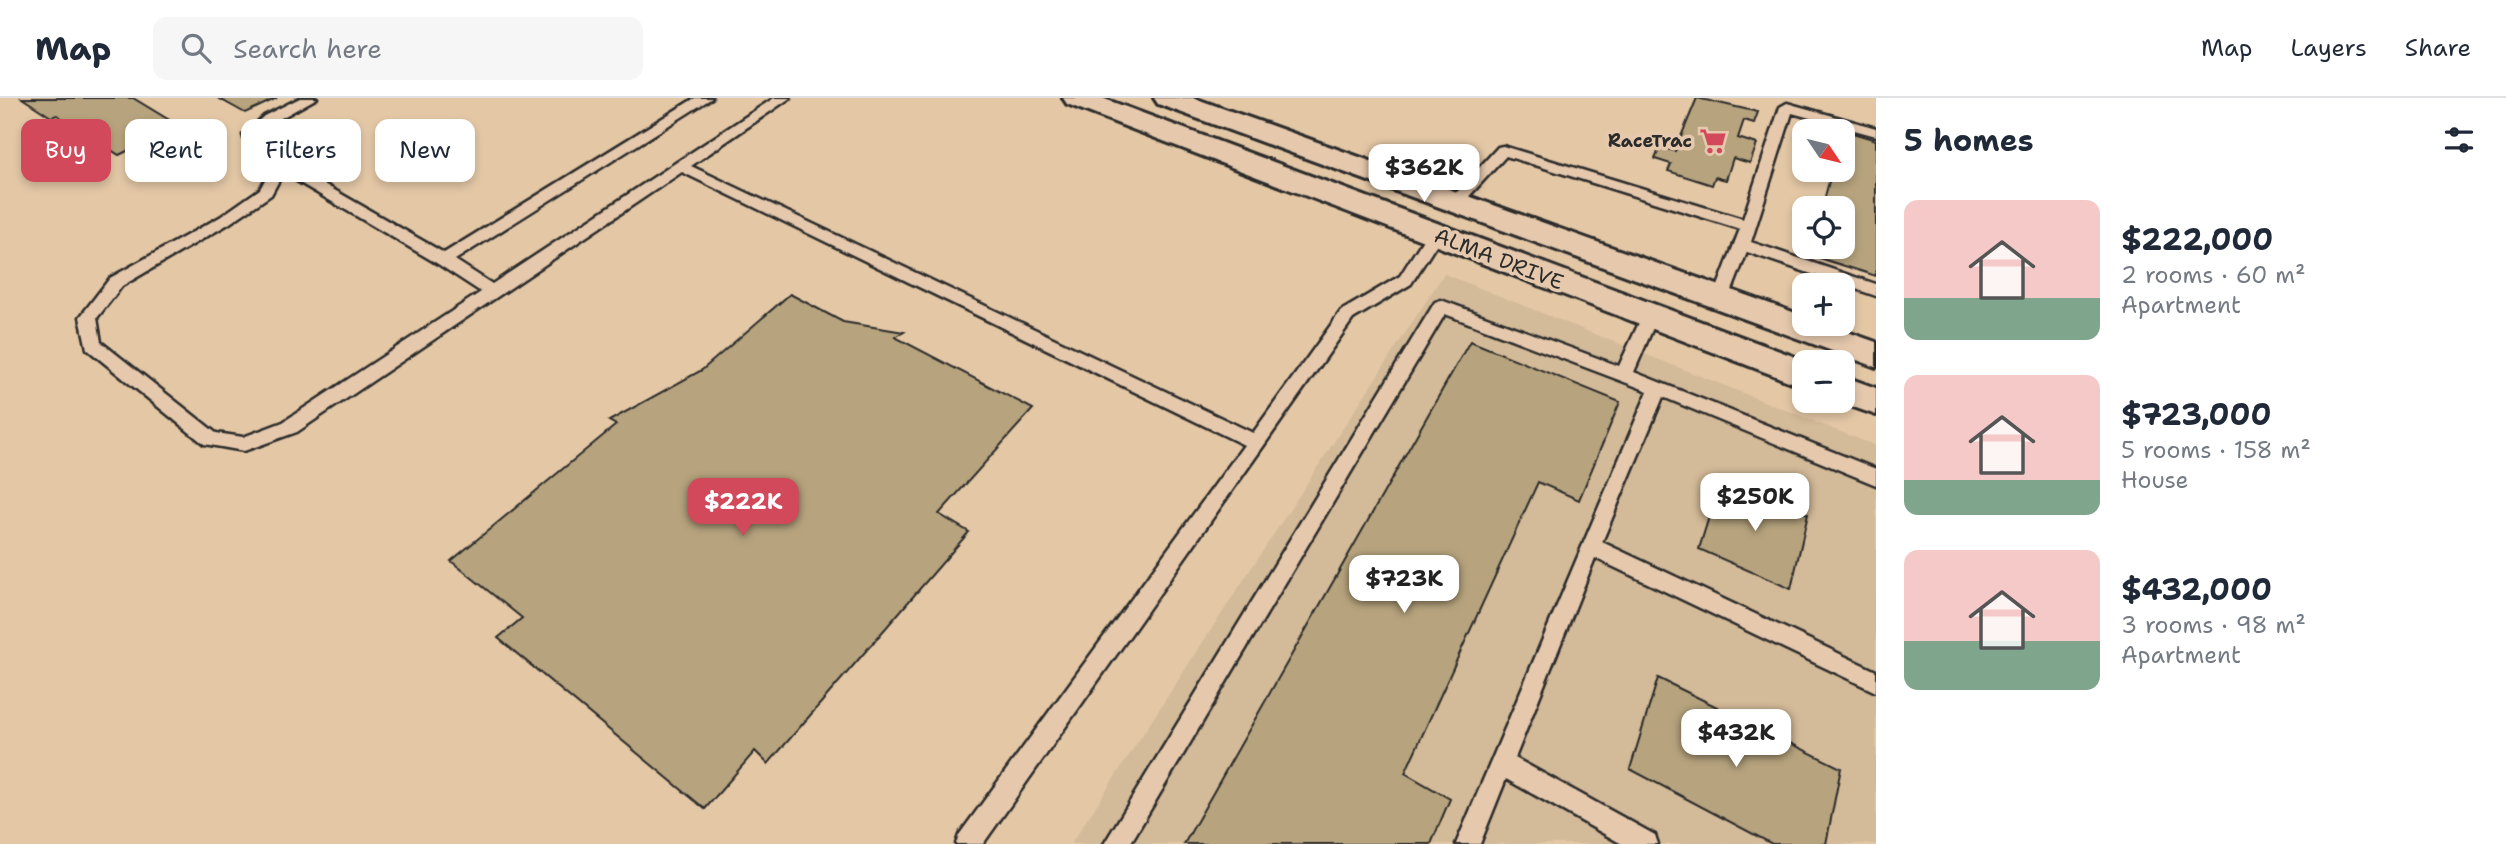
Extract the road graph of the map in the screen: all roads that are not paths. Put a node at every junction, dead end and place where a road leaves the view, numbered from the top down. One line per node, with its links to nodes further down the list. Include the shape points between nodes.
1 (310, 98): 6 (lane)
2 (705, 98): 15 (lane)
3 (783, 98): 8 (lane)
4 (1077, 98): 13 (main road, ALMA DRIVE)
5 (1168, 98): 11 (main road, ALMA DRIVE)
6 (269, 119)
7 (1876, 132): 12 (lane, via 1787,107)
8 (682, 167): 17 (lane); 26 (lane)
9 (271, 182): 17 (lane, via 266,192 225,220 116,282 88,317 93,345 211,439 243,444 290,427)
10 (308, 182): 15 (lane)
11 (1456, 202): 12 (lane, via 1503,150); 13 (main road); 18 (main road, ALMA DRIVE)
12 (1748, 226): 14 (lane)
13 (1435, 234): 19 (main road, ALMA DRIVE); 26 (lane, via 1407,280 1346,315)
14 (1742, 245): 16 (lane); 18 (lane)
15 (444, 260): 17 (lane)
16 (1876, 290)
17 (494, 293)
18 (1721, 299): 20 (main road, ALMA DRIVE)
19 (1650, 316): 21 (main road, ALMA DRIVE); 22 (lane)
20 (1876, 355)
21 (1792, 369)
22 (1624, 375): 23 (lane); 32 (lane, via 1441,306)
23 (1658, 388): 27 (lane); 28 (lane)
24 (1855, 394): 25 (main road)
25 (1876, 402)
26 (1256, 443): 31 (lane)
27 (1876, 477)
28 (1590, 546): 29 (lane); 30 (lane)
29 (1876, 682)
30 (1502, 763): 33 (lane); 34 (lane)
31 (968, 844)
32 (1116, 844)
33 (1468, 844)
34 (1646, 844)

